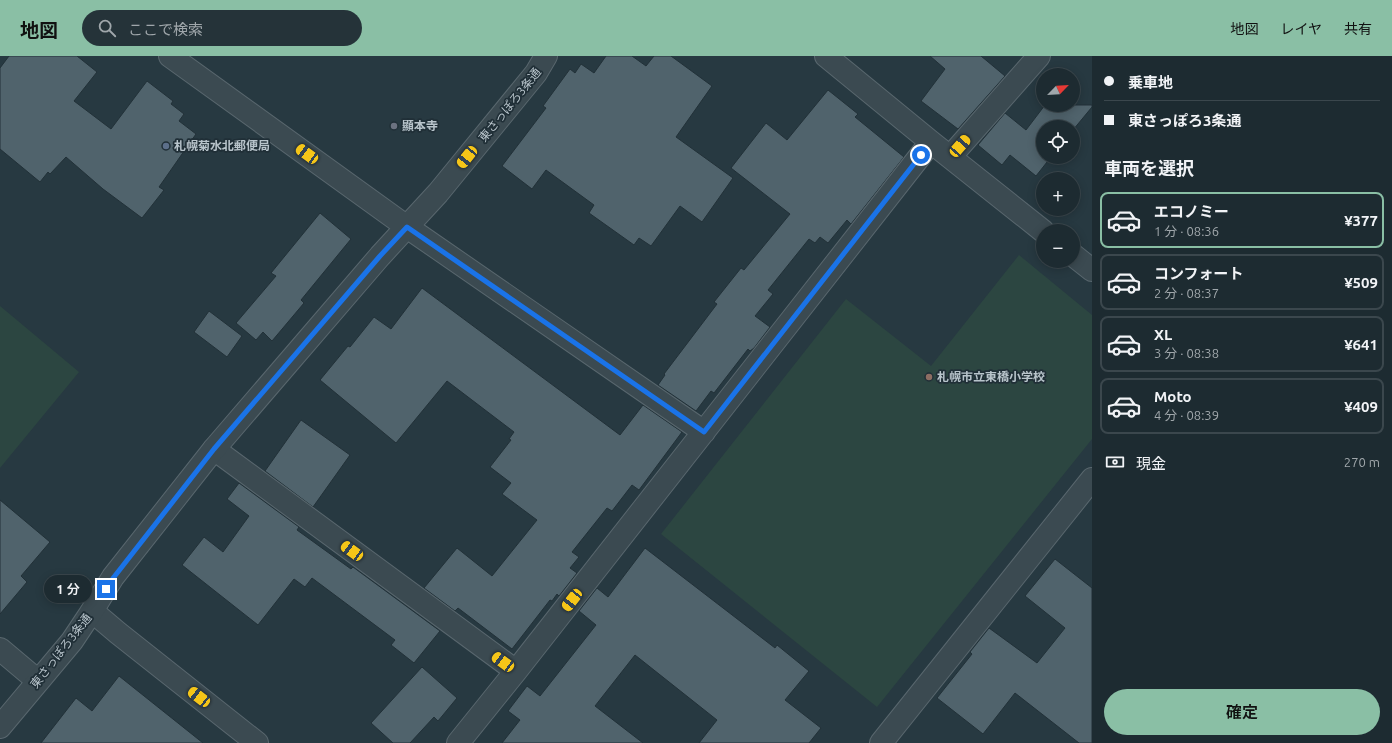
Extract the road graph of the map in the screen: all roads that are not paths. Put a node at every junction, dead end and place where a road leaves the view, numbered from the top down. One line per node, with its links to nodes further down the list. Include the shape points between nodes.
1 (170, 56): 8 (street)
2 (546, 56): 8 (street, 東さっぽろ3条通, via 536,73)
3 (826, 56): 5 (street)
4 (1039, 56): 6 (street)
5 (931, 142): 6 (street); 9 (street)
6 (950, 157): 7 (street)
7 (1036, 225)
8 (407, 227): 9 (street); 10 (street, 東さっぽろ3条通)
9 (704, 432): 14 (street)
10 (214, 449): 12 (street, 東さっぽろ3条通, via 114,577); 14 (street)
11 (1092, 479): 19 (street)
12 (92, 611): 15 (street, 東さっぽろ3条通); 17 (street)
13 (0, 649): 15 (street)
14 (516, 672): 18 (street)
15 (38, 681): 16 (street, 東さっぽろ3条通)
16 (0, 727)
17 (257, 743)
18 (458, 743)
19 (881, 743)

